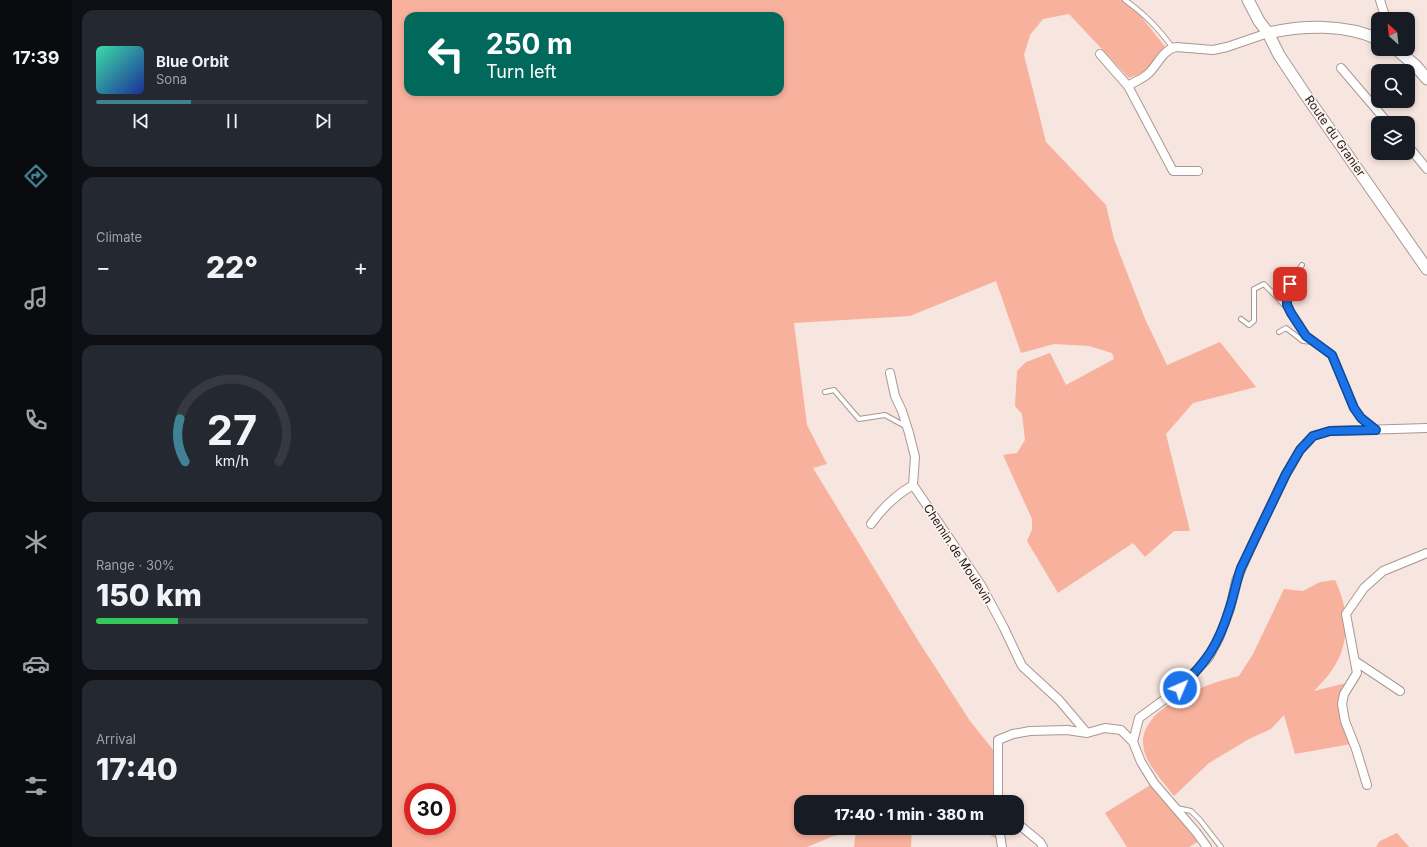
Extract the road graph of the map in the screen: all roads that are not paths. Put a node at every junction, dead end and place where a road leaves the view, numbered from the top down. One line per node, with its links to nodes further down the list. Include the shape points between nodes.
1 (1125, 0): 7 (lane, via 1145,14)
2 (1248, 0): 5 (street, Route du Granier)
3 (1380, 0): 4 (street)
4 (1384, 12)
5 (1268, 34): 6 (street, via 1295,29 1333,28); 7 (street, via 1213,50); 18 (street, Route du Granier, via 1304,94)
6 (1371, 36)
7 (1173, 48): 12 (street, via 1166,52 1149,73)
8 (1100, 54): 12 (street)
9 (1405, 56): 11 (street)
10 (1341, 68): 13 (street)
11 (1427, 79)
12 (1128, 86): 16 (street, via 1173,171)
13 (1382, 116)
14 (1415, 154): 15 (street)
15 (1427, 168)
16 (1198, 171)
17 (1302, 265): 19 (lane, via 1287,293 1287,305)
18 (1427, 269)
19 (1291, 313): 20 (lane, via 1264,284 1254,289 1254,321 1248,325); 22 (lane, via 1301,330)
20 (1241, 319)
21 (1279, 332): 22 (lane, via 1286,328 1303,341)
22 (1313, 342): 27 (lane, via 1332,355 1354,408 1361,418)
23 (890, 373): 25 (street, via 895,396)
24 (825, 392): 25 (lane, via 834,390 859,418 885,415)
25 (908, 427): 28 (street, via 915,457)
26 (1427, 428): 27 (street)
27 (1376, 430): 34 (street, via 1330,431 1313,436 1300,450 1241,568 1230,609 1216,644 1208,657 1180,688 1139,718)
28 (913, 485): 29 (street, via 898,494 880,511); 33 (street, Chemin de Moulevin, via 981,585 1022,666 1060,700)
29 (871, 524)
30 (1427, 552): 31 (street, via 1383,572 1364,588 1346,614)
31 (1355, 661): 32 (street); 35 (street, via 1357,673 1344,694 1342,704 1345,721)
32 (1400, 691)
33 (1087, 733): 34 (street, via 1105,728 1121,730); 36 (street, via 1067,730 1030,731 998,740)
34 (1133, 742): 37 (street, via 1154,783)
35 (1367, 785)
36 (998, 795)
37 (1175, 807): 42 (street); 43 (lane, via 1191,811)
38 (1024, 829): 41 (street)
39 (1000, 835): 40 (street)
40 (1002, 847)
41 (1043, 847)
42 (1207, 847)
43 (1221, 847)

